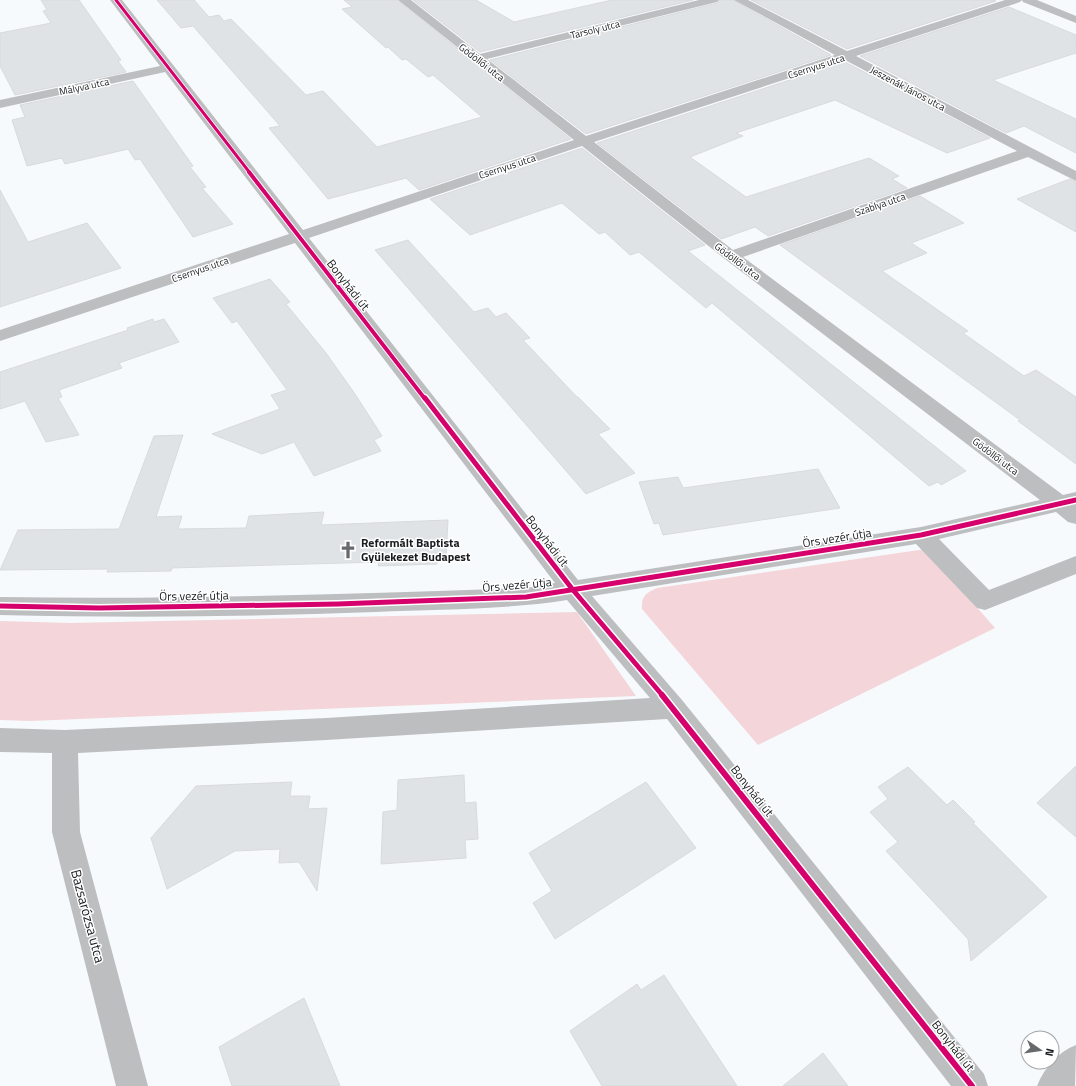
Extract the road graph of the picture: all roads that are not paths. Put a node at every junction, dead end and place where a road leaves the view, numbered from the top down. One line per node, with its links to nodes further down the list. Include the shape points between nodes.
1 (116, 0): 10 (street, Bonyhádi út)
2 (404, 0): 9 (street, Gödöllői utca)
3 (713, 0): 9 (street, Tarsoly utca)
4 (740, 0): 8 (street, Jeszenák János utca)
5 (1016, 0): 8 (street, Csernyus utca)
6 (1027, 0): 7 (street)
7 (1076, 20)
8 (847, 56): 12 (street, Csernyus utca); 13 (street, Jeszenák János utca)
9 (478, 58): 12 (street, Gödöllői utca)
10 (167, 68): 11 (street, Mályva utca); 15 (street, Bonyhádi út)
11 (0, 104)
12 (584, 141): 15 (street, Csernyus utca); 16 (street, Gödöllői utca)
13 (1029, 152): 14 (street, Jeszenák János utca); 16 (street, Szablya utca)
14 (1076, 176)
15 (298, 236): 17 (street, Csernyus utca); 21 (street, Bonyhádi út)
16 (731, 256): 18 (street, Gödöllői utca)
17 (0, 336)
18 (1071, 506): 19 (street, Örs vezér útja)
19 (921, 535): 20 (street, via 985,601); 21 (street, Örs vezér útja)
20 (1076, 565)
21 (573, 590): 22 (street, Örs vezér útja, via 526,597 338,604 99,608); 23 (street, Bonyhádi út)
22 (0, 606)
23 (674, 708): 25 (street); 28 (street, Bonyhádi út)
24 (0, 740): 25 (street)
25 (65, 742): 27 (street, Bazsarózsa utca, via 66,832)
26 (1076, 1061): 29 (street)
27 (132, 1086)
28 (972, 1086)
29 (1053, 1086)

